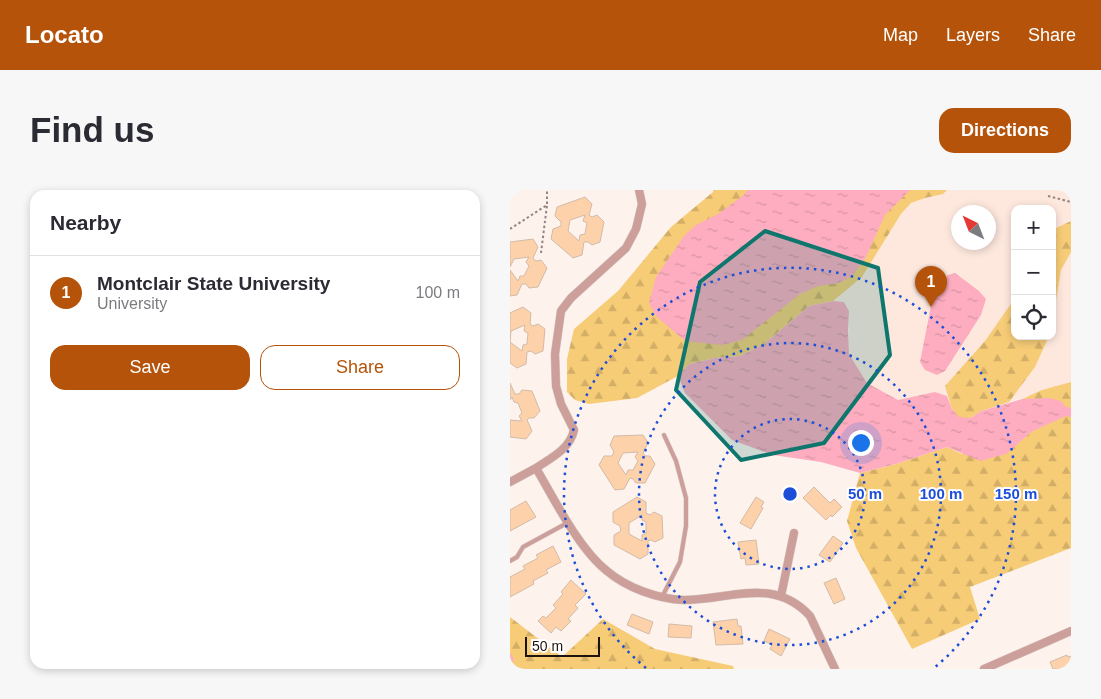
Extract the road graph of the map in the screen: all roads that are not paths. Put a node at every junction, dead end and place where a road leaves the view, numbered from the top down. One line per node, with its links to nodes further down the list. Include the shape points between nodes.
1 (639, 190): 3 (street, via 642,204 636,229 626,248 561,311 555,354 556,386 574,430 572,439 558,454)
2 (664, 435): 9 (lane, via 676,461 686,498 686,517 680,562)
3 (536, 468): 4 (street); 5 (street)
4 (510, 482)
5 (568, 522): 7 (lane, via 523,547); 9 (street, via 606,571 627,584)
6 (794, 533): 8 (street)
7 (510, 561)
8 (781, 596): 9 (street, via 757,593 686,600); 11 (street, via 810,616)
9 (662, 597)
10 (1071, 630): 12 (street)
11 (835, 669)
12 (984, 669)

